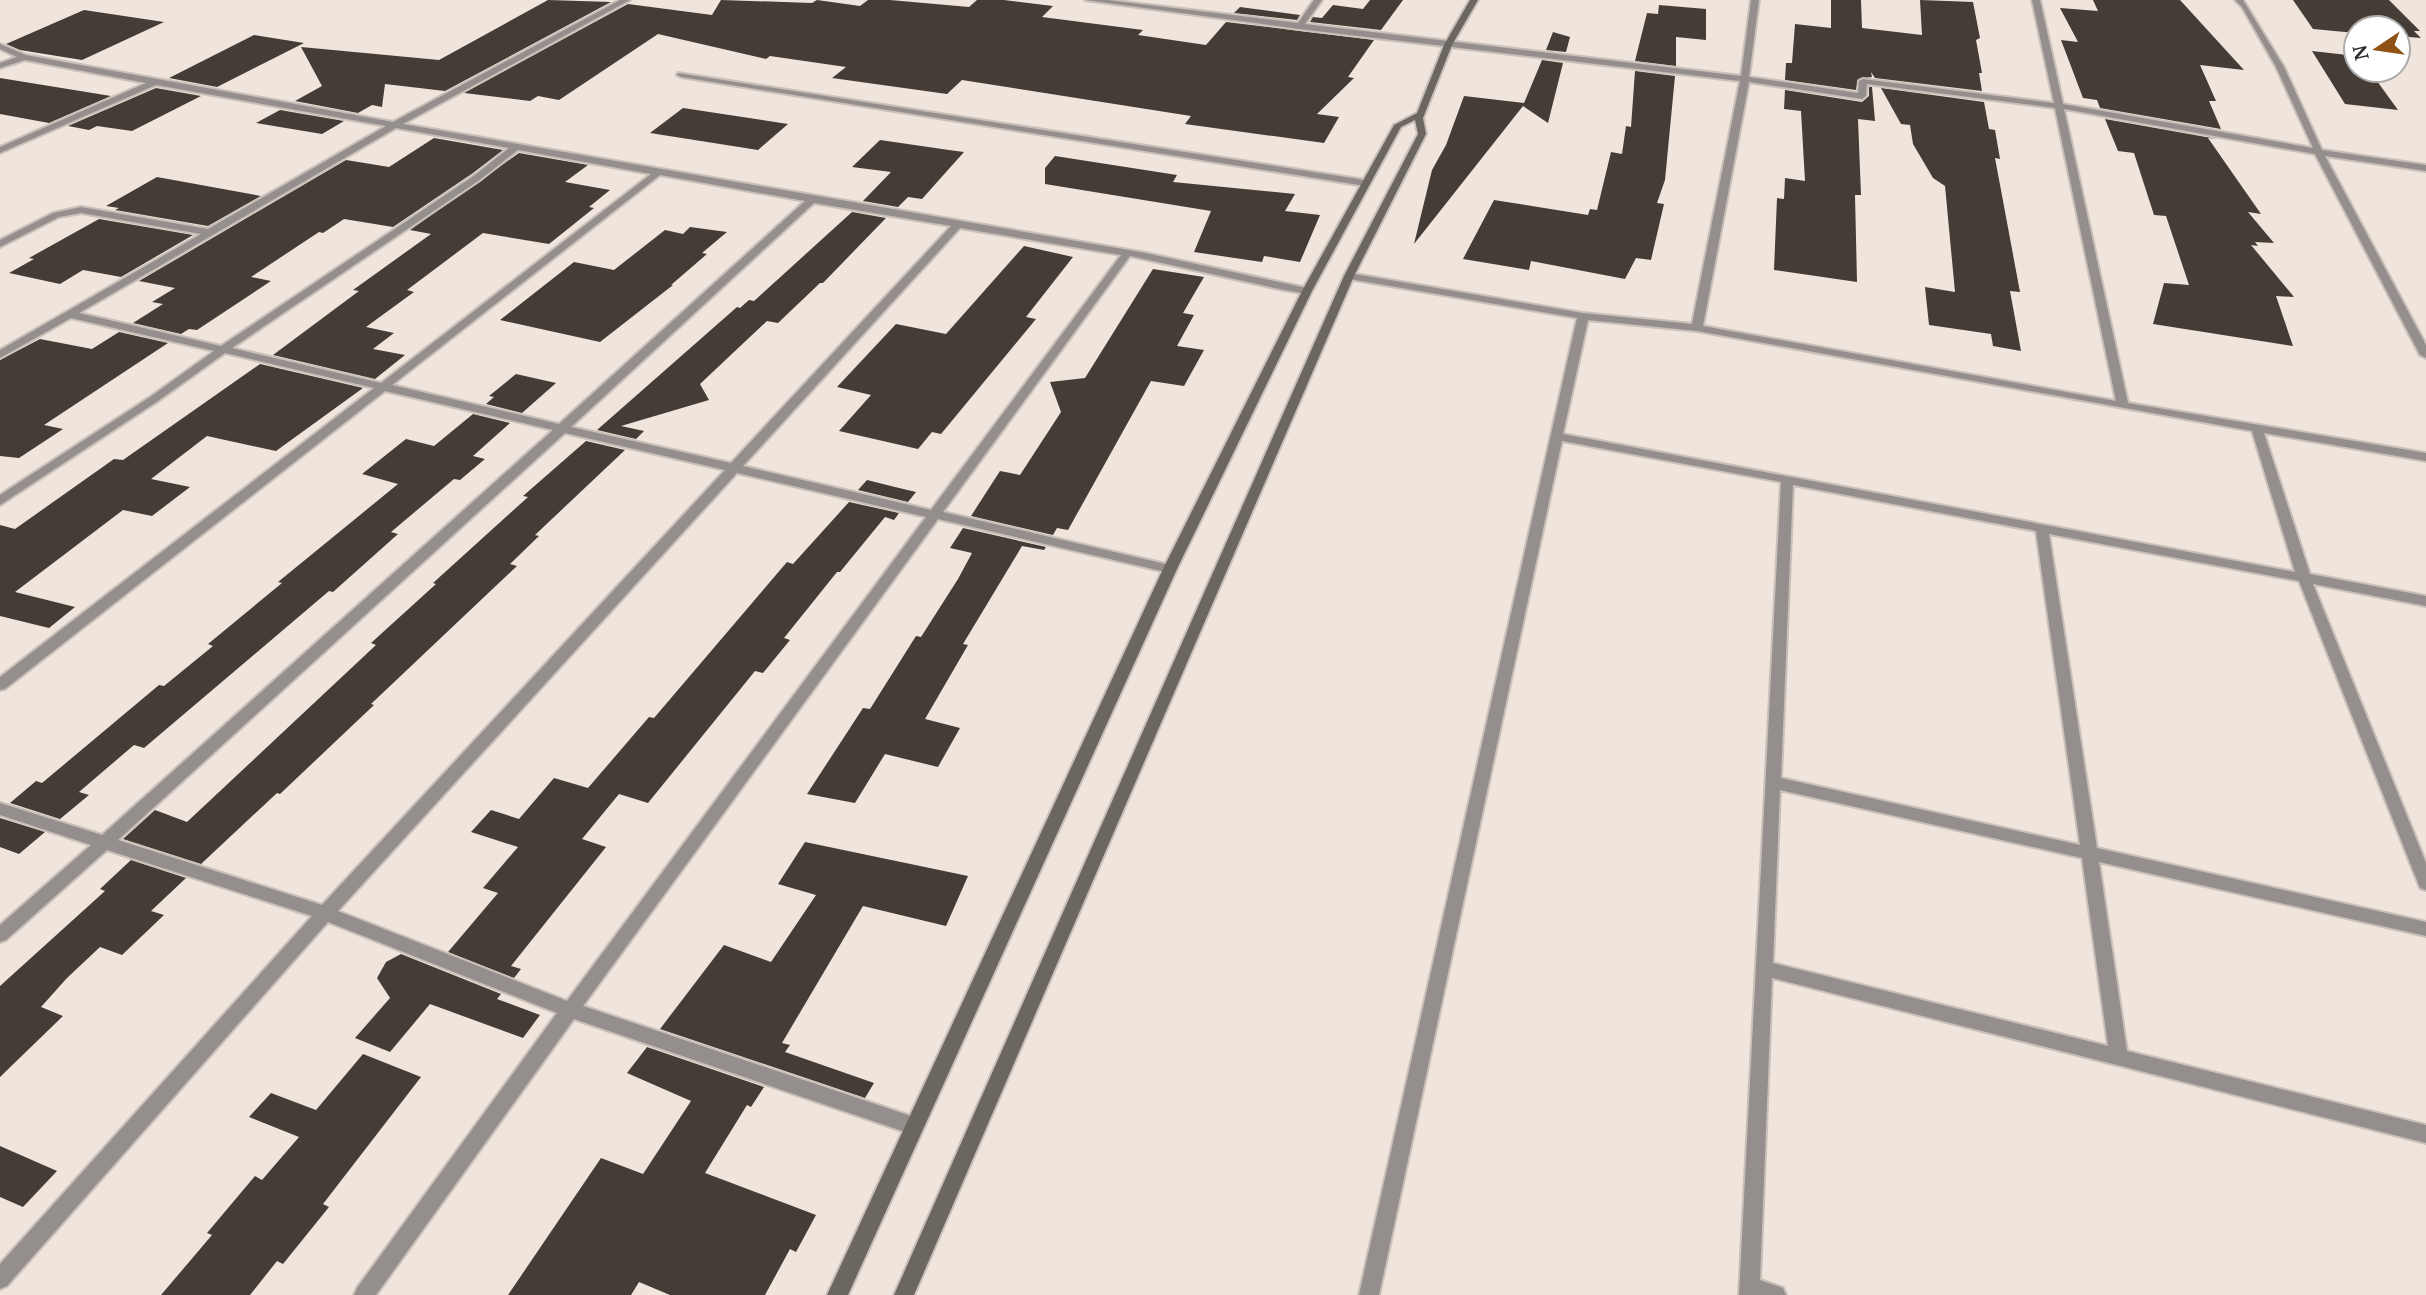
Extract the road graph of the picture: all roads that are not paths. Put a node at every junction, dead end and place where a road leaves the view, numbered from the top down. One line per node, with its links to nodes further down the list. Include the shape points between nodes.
1 (626, 0): 20 (street)
2 (1089, 0): 9 (street)
3 (1186, 0): 9 (street)
4 (1318, 0): 10 (street)
5 (1474, 0): 11 (street)
6 (1755, 0): 16 (street)
7 (2036, 0): 18 (street)
8 (2239, 0): 23 (street, via 2280,67)
9 (1176, 12): 10 (street)
10 (1300, 27): 11 (street)
11 (1448, 45): 16 (street); 19 (street)
12 (0, 46): 13 (street)
13 (24, 57): 14 (street); 17 (street)
14 (0, 66)
15 (681, 75): 26 (street)
16 (1745, 79): 18 (street, via 1862,96 1863,81); 36 (street)
17 (155, 82): 20 (street); 22 (street)
18 (2059, 106): 23 (street); 41 (street)
19 (1419, 118): 26 (street, via 1398,125); 32 (street, via 1422,134)
20 (396, 124): 21 (street); 29 (street)
21 (517, 146): 25 (street); 37 (street)
22 (0, 150)
23 (2319, 152): 24 (street); 39 (street)
24 (2426, 168)
25 (660, 171): 27 (street); 40 (street)
26 (1365, 183): 33 (street)
27 (812, 200): 28 (street); 42 (street)
28 (957, 226): 31 (street); 46 (street)
29 (207, 232): 30 (street, via 81,210 56,215); 34 (street)
30 (0, 244)
31 (1127, 253): 33 (street); 49 (street)
32 (1349, 276): 35 (street); 72 (street)
33 (1307, 291): 51 (street)
34 (69, 314): 37 (street); 38 (street)
35 (1583, 316): 36 (street); 44 (street)
36 (1697, 328): 41 (street)
37 (223, 350): 40 (street); 48 (street)
38 (0, 355)
39 (2426, 355)
40 (383, 387): 42 (street); 54 (street)
41 (2123, 406): 43 (street)
42 (560, 428): 46 (street); 57 (street)
43 (2258, 429): 45 (street); 52 (street)
44 (1556, 436): 47 (street); 73 (street)
45 (2426, 457)
46 (735, 468): 49 (street); 60 (street)
47 (1787, 480): 50 (street); 55 (street)
48 (0, 501)
49 (936, 515): 51 (street); 64 (street)
50 (2042, 528): 52 (street); 58 (street)
51 (1170, 569): 66 (street)
52 (2304, 578): 53 (street); 59 (street)
53 (2426, 601)
54 (0, 685)
55 (1773, 782): 58 (street); 63 (street)
56 (0, 809): 57 (street)
57 (104, 843): 60 (street); 62 (street)
58 (2090, 853): 61 (street); 65 (street)
59 (2426, 883)
60 (325, 913): 64 (street); 68 (street)
61 (2426, 929)
62 (0, 935)
63 (1764, 968): 65 (street); 69 (street)
64 (570, 1010): 66 (street); 70 (street)
65 (2119, 1057): 67 (street)
66 (914, 1126): 71 (street)
67 (2426, 1134)
68 (0, 1279)
69 (1749, 1291): 74 (street)
70 (364, 1295)
71 (837, 1295)
72 (904, 1295)
73 (1369, 1295)
74 (1776, 1295)

